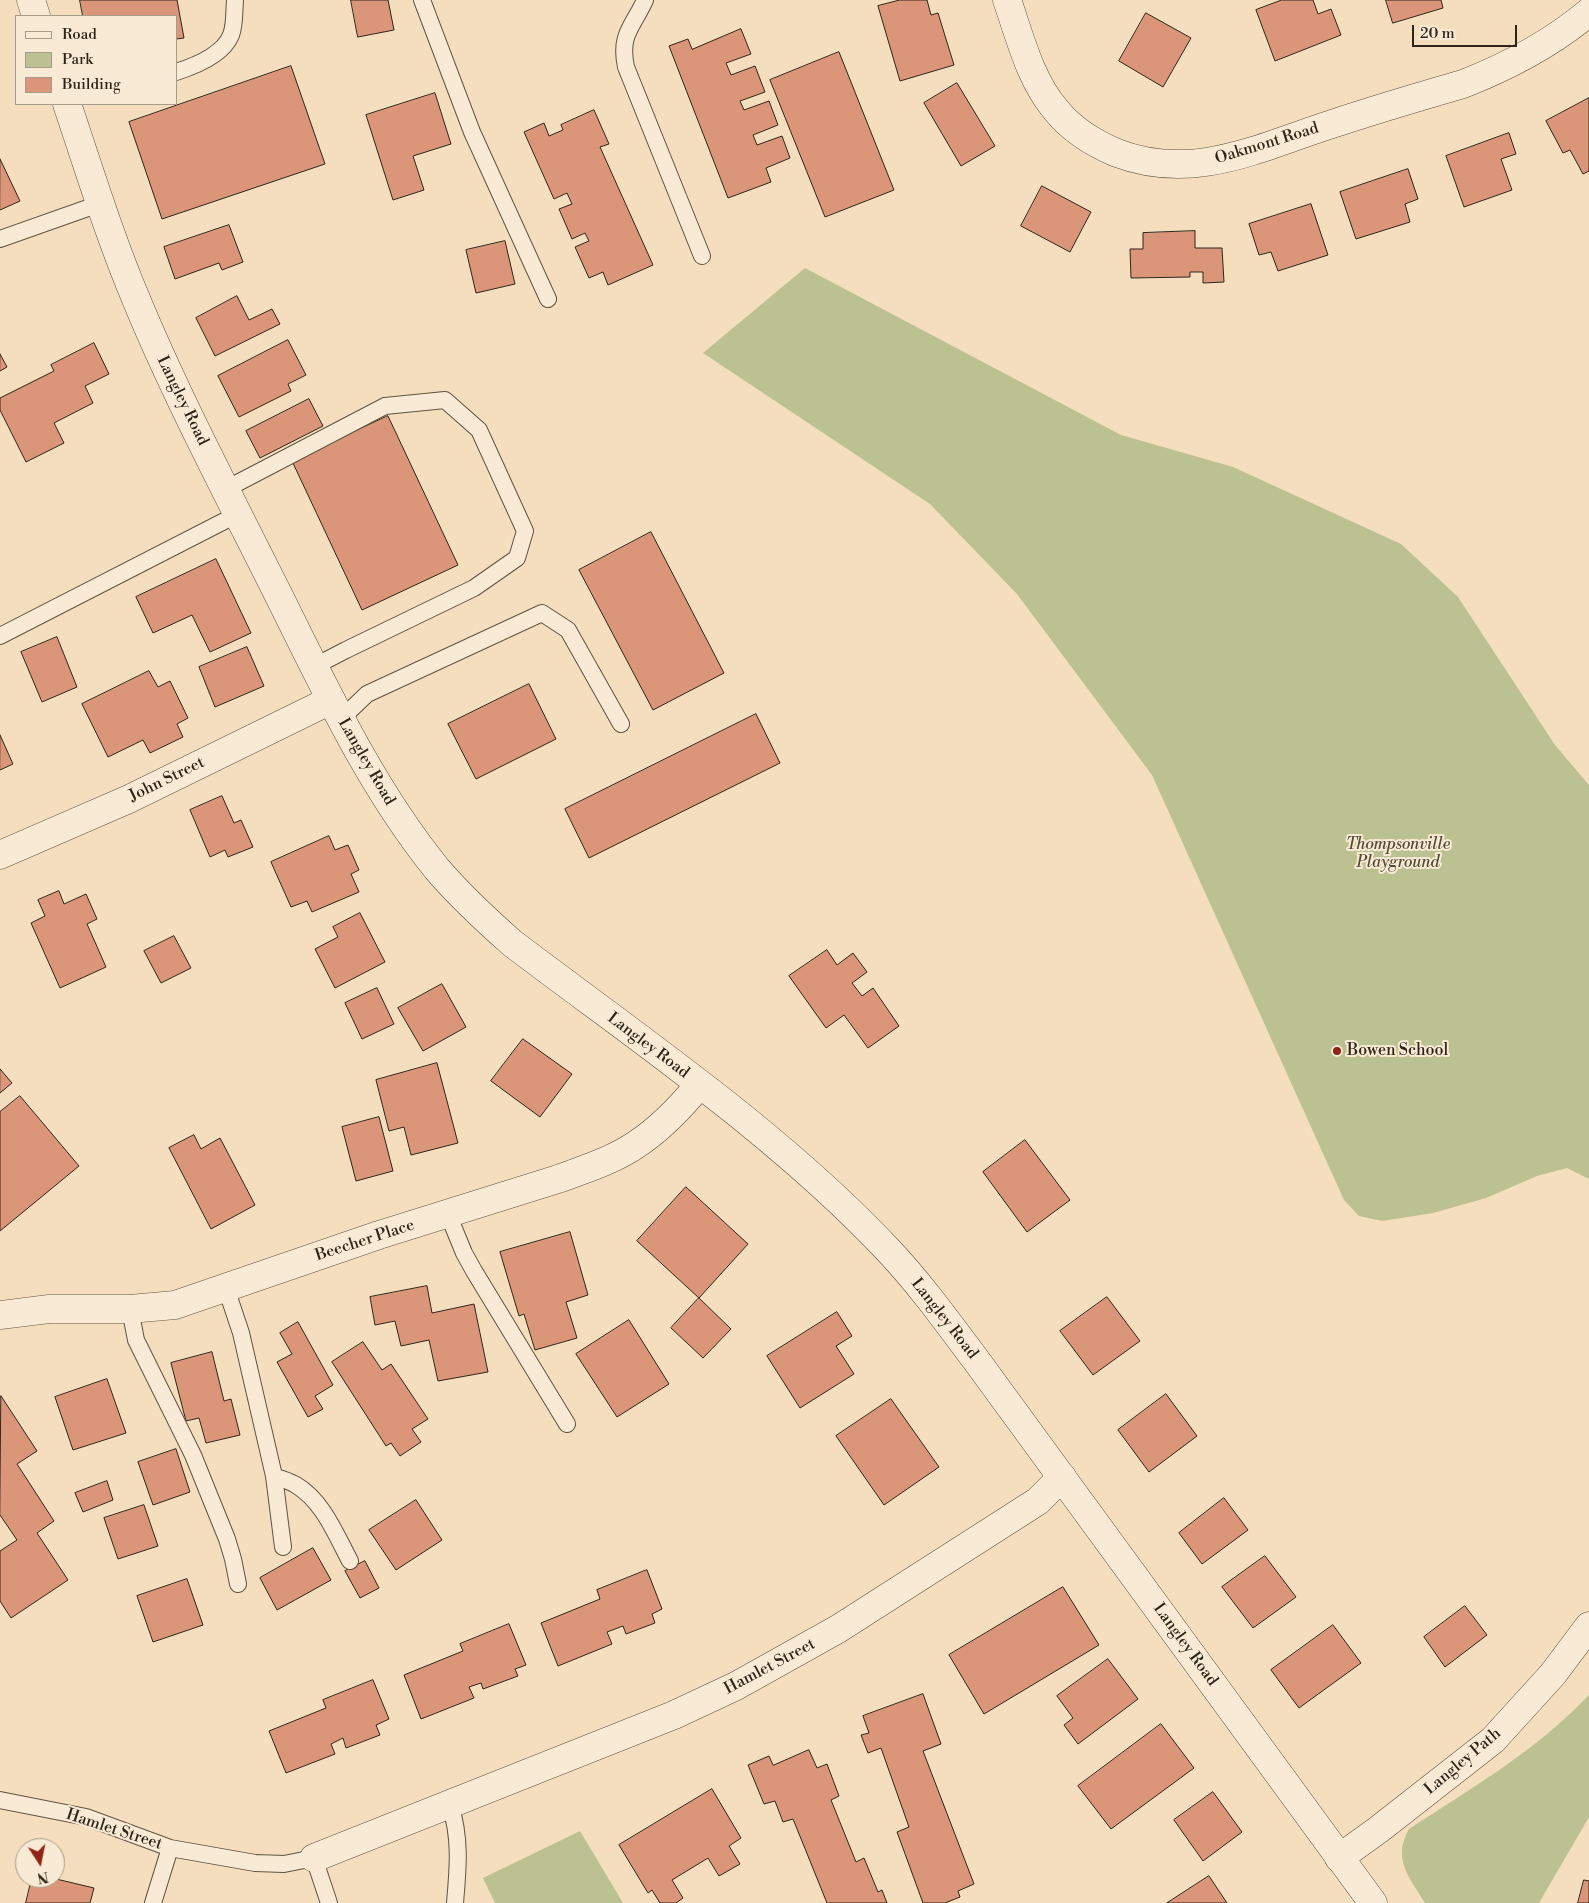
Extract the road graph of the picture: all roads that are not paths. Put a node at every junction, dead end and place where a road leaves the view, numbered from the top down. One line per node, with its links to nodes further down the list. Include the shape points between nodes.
1 (31, 0): 7 (street)
2 (235, 0): 8 (lane, via 231,36 224,47)
3 (422, 0): 13 (lane, via 469,124)
4 (645, 0): 12 (lane, via 624,40 623,54)
5 (1007, 0): 6 (street, Oakmont Road, via 1032,70 1046,97 1069,125 1085,138 1125,156 1190,165 1232,157 1493,73 1549,43)
6 (1589, 12)
7 (36, 15)
8 (178, 71)
9 (67, 105): 10 (street, Langley Road)
10 (102, 203): 11 (lane); 14 (street, Langley Road, via 149,330)
11 (0, 239)
12 (702, 256)
13 (548, 299)
14 (226, 489): 15 (street, Langley Road); 17 (lane, via 385,406 445,400 479,430 525,531 517,558 474,588)
15 (238, 514): 16 (lane); 17 (street, Langley Road)
16 (0, 636)
17 (315, 666): 18 (street, Langley Road)
18 (336, 710): 19 (lane, via 542,613 568,630); 20 (street, John Street); 21 (street, Langley Road, via 395,811 438,870 465,900 512,943)
19 (621, 724)
20 (0, 855)
21 (699, 1085): 22 (street, Beecher Place, via 658,1128 613,1157 558,1179); 28 (street, Langley Road, via 795,1161 890,1252 948,1322)
22 (448, 1214): 23 (street, Beecher Place); 26 (lane, via 474,1271)
23 (226, 1288): 24 (street, Beecher Place, via 175,1305); 27 (lane, via 241,1332)
24 (130, 1309): 25 (street, Beecher Place, via 49,1310); 31 (lane, via 136,1340 193,1455 227,1539)
25 (0, 1315)
26 (567, 1424)
27 (274, 1476): 29 (lane); 30 (lane, via 295,1484 313,1499)
28 (1062, 1477): 34 (street, Hamlet Street, via 1038,1501 838,1629 762,1672 674,1715); 37 (street, Langley Road)
29 (283, 1547)
30 (350, 1561)
31 (238, 1584)
32 (1589, 1626): 37 (street, Langley Path, via 1553,1674 1493,1740)
33 (0, 1800): 35 (lane, Hamlet Street, via 86,1817)
34 (450, 1805): 36 (street, Hamlet Street); 40 (lane, via 458,1842)
35 (170, 1848): 36 (lane, Hamlet Street, via 256,1863 284,1864); 38 (lane, Hamlet Street)
36 (314, 1858): 39 (lane)
37 (1339, 1858): 41 (street, Langley Road)
38 (153, 1903)
39 (329, 1903)
40 (455, 1903)
41 (1373, 1903)

